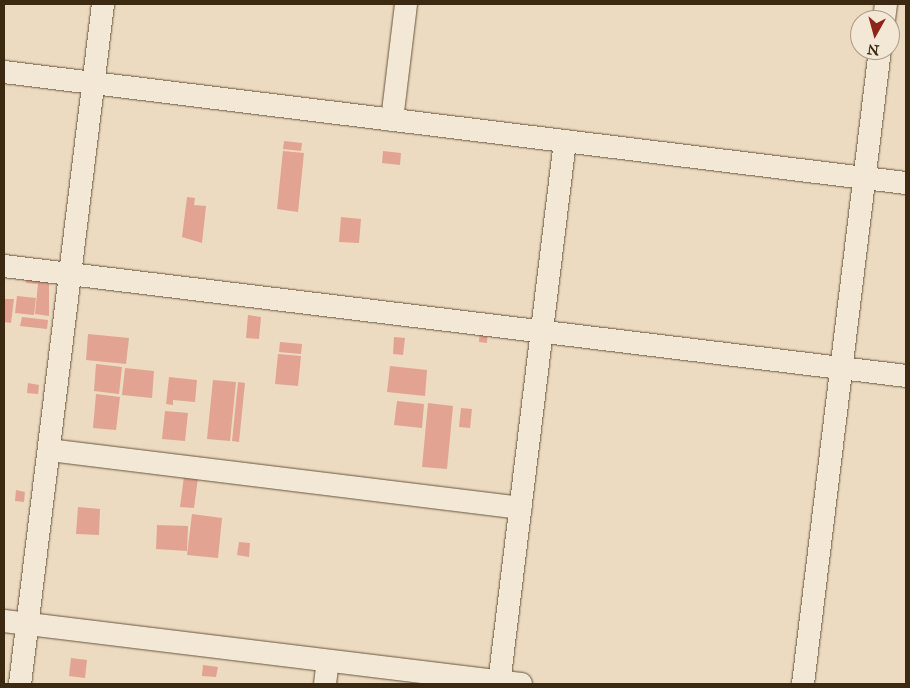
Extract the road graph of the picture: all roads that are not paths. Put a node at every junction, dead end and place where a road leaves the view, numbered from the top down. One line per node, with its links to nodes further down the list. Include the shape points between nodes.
1 (103, 4): 5 (street)
2 (406, 4): 6 (street)
3 (879, 60): 8 (street)
4 (4, 72): 5 (street)
5 (94, 83): 6 (street); 11 (street)
6 (392, 120): 7 (street)
7 (565, 141): 8 (street); 12 (street)
8 (864, 178): 9 (street); 13 (street)
9 (906, 183)
10 (4, 266): 11 (street)
11 (70, 274): 12 (street); 15 (street)
12 (542, 331): 13 (street); 16 (street)
13 (841, 368): 14 (street); 24 (street)
14 (906, 376)
15 (49, 450): 16 (street); 18 (street)
16 (520, 508): 20 (street)
17 (4, 621): 18 (street)
18 (28, 624): 19 (street); 21 (street)
19 (328, 661): 20 (street); 22 (street)
20 (499, 683): 23 (street)
21 (20, 684)
22 (325, 684)
23 (521, 684)
24 (803, 684)

